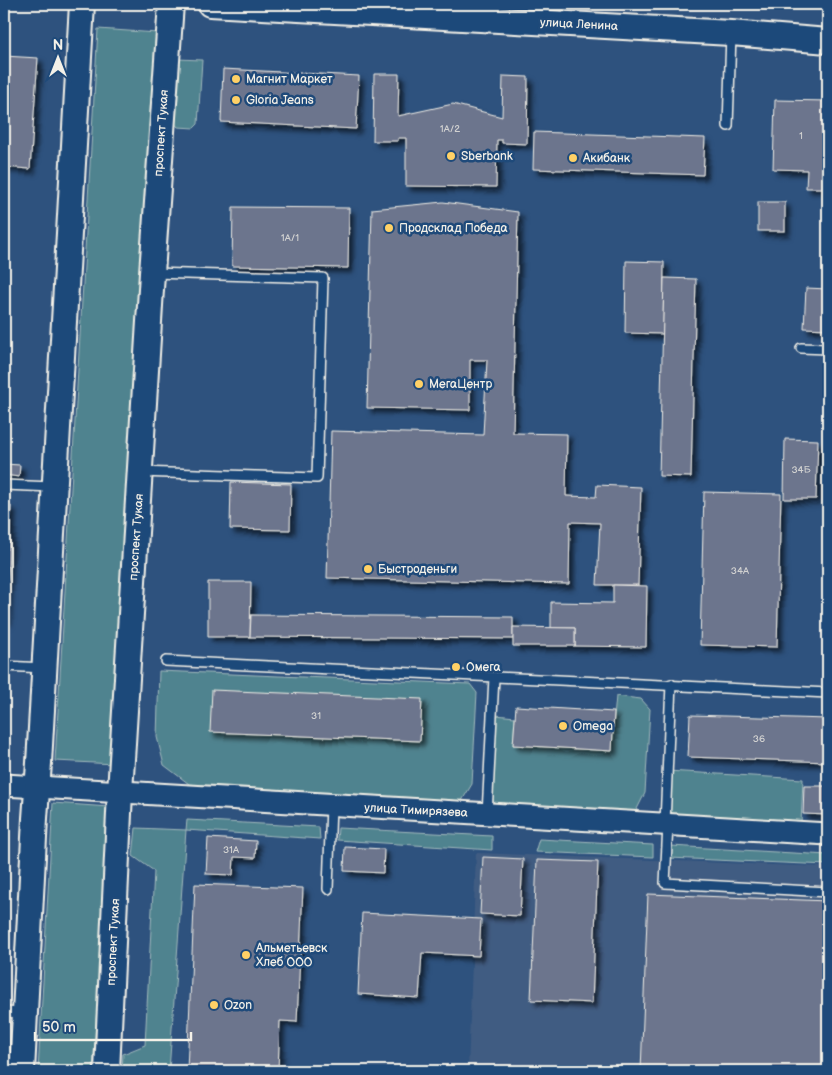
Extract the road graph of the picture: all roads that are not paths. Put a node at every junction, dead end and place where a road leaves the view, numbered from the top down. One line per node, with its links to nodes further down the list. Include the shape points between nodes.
1 (82, 4): 12 (main road)
2 (171, 4): 7 (main road, проспект Тукая)
3 (210, 4): 4 (main road, улица Ленина)
4 (730, 33): 5 (main road, улица Ленина); 6 (lane)
5 (828, 41)
6 (728, 126)
7 (152, 273): 10 (main road, проспект Тукая); 10 (lane, via 323,278 317,478)
8 (801, 348): 9 (lane)
9 (828, 349)
10 (140, 472): 21 (main road, проспект Тукая)
11 (4, 485): 12 (lane)
12 (55, 487): 15 (main road)
13 (166, 661): 16 (lane)
14 (4, 666): 15 (lane)
15 (45, 668): 20 (main road)
16 (494, 677): 17 (lane); 23 (lane)
17 (671, 684): 18 (lane); 24 (lane)
18 (828, 693)
19 (4, 785): 20 (street, улица Тимирязева)
20 (38, 787): 21 (street, улица Тимирязева); 28 (main road)
21 (120, 792): 22 (street, улица Тимирязева); 30 (main road, проспект Тукая)
22 (331, 804): 23 (street, улица Тимирязева); 26 (lane)
23 (487, 814): 24 (street, улица Тимирязева)
24 (666, 824): 25 (street, улица Тимирязева); 27 (lane, via 665,884)
25 (828, 834)
26 (328, 889)
27 (828, 892)
28 (15, 1013): 29 (main road)
29 (22, 1071)
30 (106, 1071)

